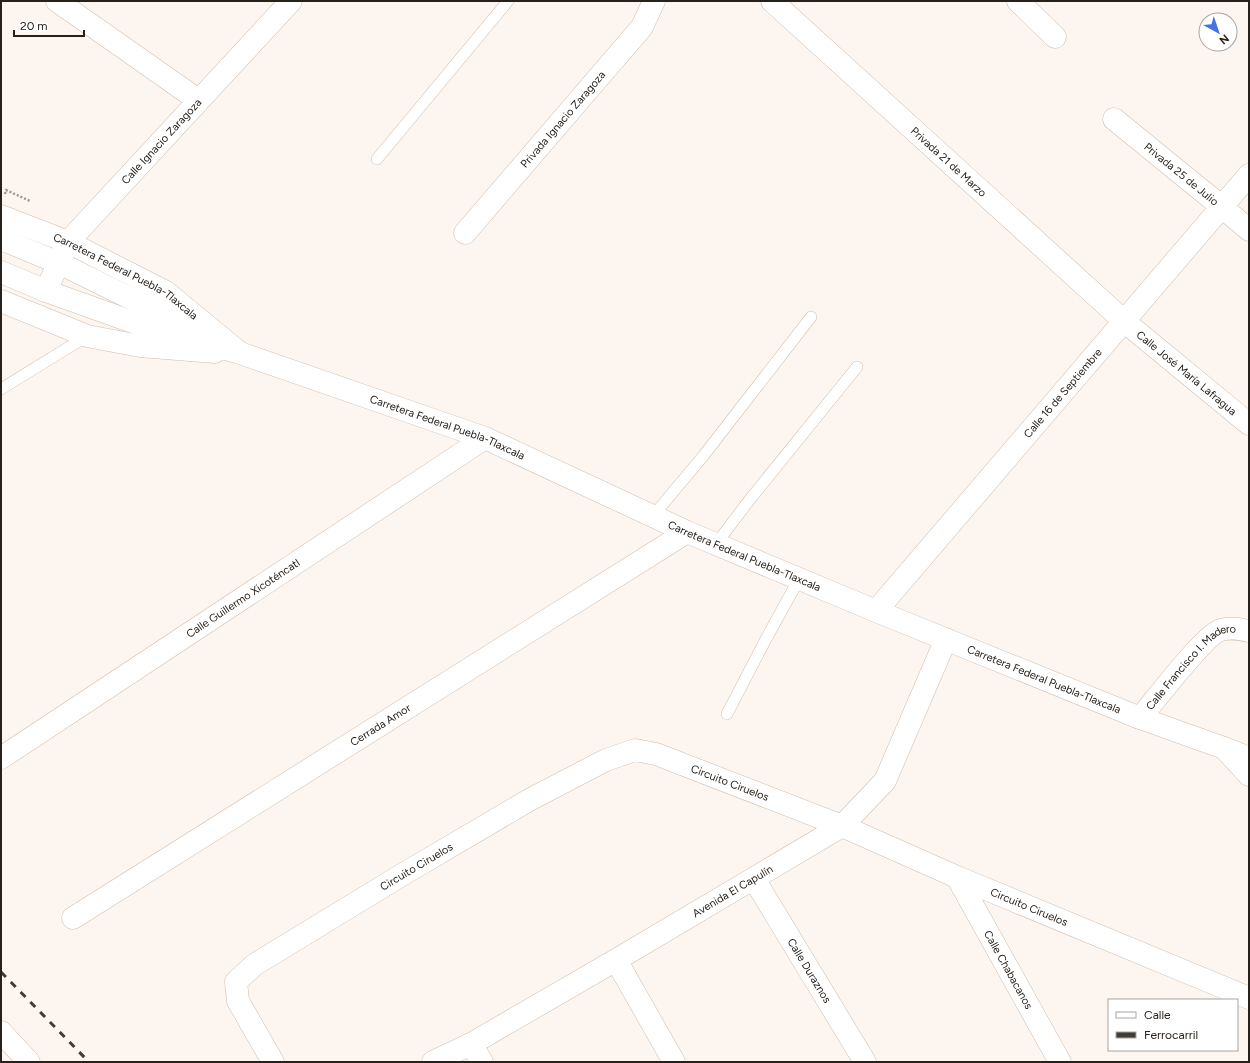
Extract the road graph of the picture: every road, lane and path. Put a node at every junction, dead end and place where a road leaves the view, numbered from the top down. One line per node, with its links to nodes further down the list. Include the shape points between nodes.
1 (56, 1): 8 (street)
2 (291, 1): 8 (street, Calle Ignacio Zaragoza)
3 (508, 1): 10 (lane)
4 (654, 1): 15 (street, Privada Ignacio Zaragoza, via 642,27)
5 (772, 1): 23 (street, Privada 21 de Marzo)
6 (1018, 1): 7 (street)
7 (1055, 37)
8 (198, 100): 17 (street, Calle Ignacio Zaragoza)
9 (1114, 119): 12 (street, Privada 25 de Julio)
10 (377, 159)
11 (1249, 175): 12 (street, Calle 16 de Septiembre)
12 (1222, 207): 14 (street, Privada 25 de Julio); 23 (street, Calle 16 de Septiembre)
13 (1, 216): 17 (street, Carretera Federal Puebla-Tlaxcala)
14 (1249, 230)
15 (465, 233)
16 (1, 239): 18 (street, Carretera Federal Puebla-Tlaxcala)
17 (68, 242): 18 (street, Calle Ignacio Zaragoza); 25 (street, Carretera Federal Puebla-Tlaxcala, via 166,292)
18 (58, 263): 20 (street, Calle Ignacio Zaragoza); 25 (street, Carretera Federal Puebla-Tlaxcala)
19 (1, 272): 20 (street, Carretera Federal Puebla-Tlaxcala)
20 (46, 291): 25 (street, Carretera Federal Puebla-Tlaxcala, via 155,330)
21 (1, 301): 24 (street, Carretera Federal Puebla-Tlaxcala)
22 (810, 317): 30 (lane)
23 (1125, 322): 28 (street, Calle José María Lafragua); 34 (street, Calle 16 de Septiembre)
24 (87, 336): 25 (street, Carretera Federal Puebla-Tlaxcala, via 140,346); 27 (lane)
25 (240, 353): 29 (street, Carretera Federal Puebla-Tlaxcala)
26 (856, 367): 32 (lane)
27 (1, 389)
28 (1249, 424)
29 (485, 438): 30 (street, Carretera Federal Puebla-Tlaxcala); 41 (street, Calle Guillermo Xicoténcatl)
30 (653, 516): 31 (street, Carretera Federal Puebla-Tlaxcala)
31 (687, 532): 32 (street, Carretera Federal Puebla-Tlaxcala); 47 (street, Cerrada Amor)
32 (716, 544): 33 (street, Carretera Federal Puebla-Tlaxcala)
33 (799, 579): 34 (street, Carretera Federal Puebla-Tlaxcala); 37 (lane)
34 (876, 611): 36 (street, Carretera Federal Puebla-Tlaxcala)
35 (1249, 631): 38 (street, Calle Francisco I. Madero, via 1238,628 1220,630 1204,641)
36 (946, 639): 38 (street, Carretera Federal Puebla-Tlaxcala); 44 (street, Avenida El Capulín, via 885,781)
37 (728, 714)
38 (1140, 718): 39 (street, Carretera Federal Puebla-Tlaxcala)
39 (1224, 748): 40 (street); 42 (street, Carretera Federal Puebla-Tlaxcala); 43 (street)
40 (1249, 753)
41 (1, 758)
42 (1249, 758)
43 (1249, 775)
44 (842, 826): 45 (street, Circuito Ciruelos); 46 (street, Avenida El Capulín); 53 (street, Circuito Ciruelos, via 656,754 635,750 606,760 531,799 254,965 236,982 238,1001)
45 (957, 877): 49 (street, Circuito Ciruelos); 57 (street, Calle Chabacanos)
46 (754, 879): 48 (street, Avenida El Capulín); 56 (street, Calle Duraznos)
47 (72, 918)
48 (616, 960): 51 (street, Avenida El Capulín); 55 (street)
49 (1249, 998)
50 (1, 1032): 52 (street)
51 (476, 1053): 54 (street, Avenida El Capulín)
52 (28, 1062)
53 (272, 1062)
54 (433, 1062)
55 (674, 1062)
56 (865, 1062)
57 (1060, 1062)

